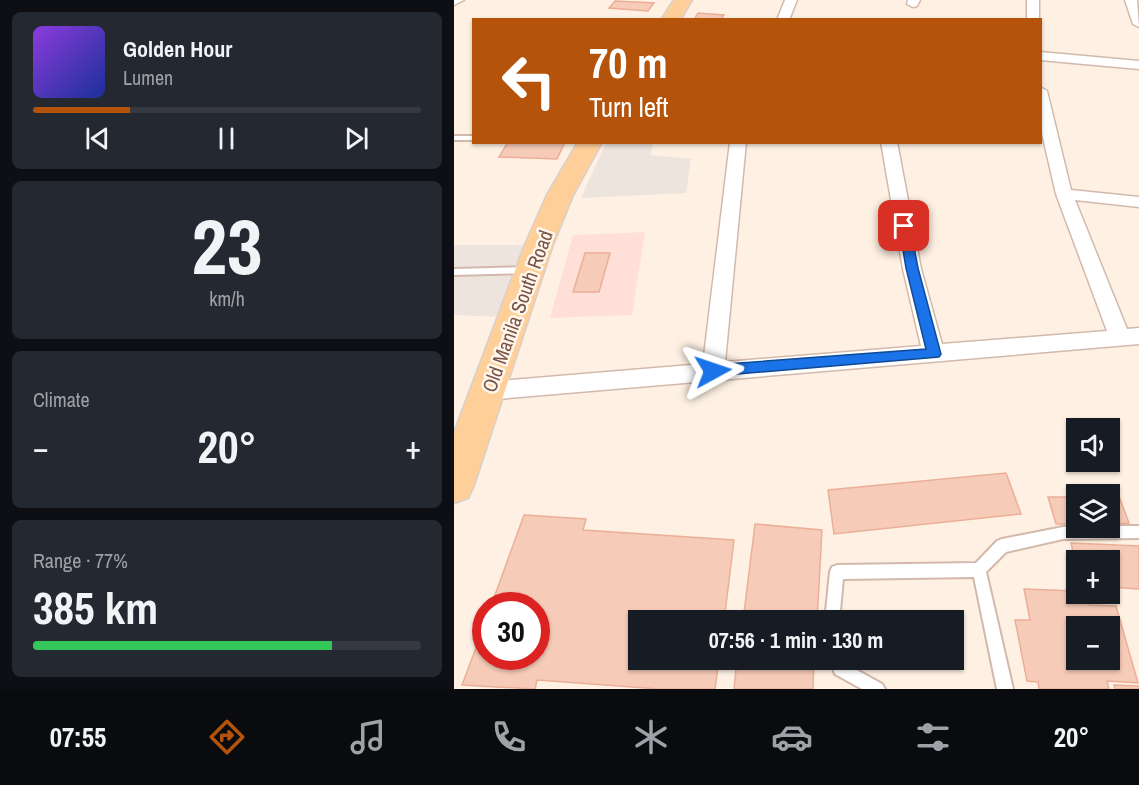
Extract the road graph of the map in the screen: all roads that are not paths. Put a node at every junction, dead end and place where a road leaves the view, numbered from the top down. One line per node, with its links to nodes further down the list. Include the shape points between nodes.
1 (683, 0): 5 (main road)
2 (791, 0): 6 (street)
3 (1033, 0): 7 (street)
4 (1131, 0): 8 (street)
5 (671, 18)
6 (784, 18)
7 (1033, 18)
8 (1138, 24)
9 (1042, 56): 10 (street)
10 (1138, 65)
11 (1042, 99): 17 (street)
12 (454, 138): 13 (lane)
13 (472, 138)
14 (589, 144): 19 (main road, Old Manila South Road, via 560,195)
15 (738, 144): 23 (street)
16 (889, 144): 22 (street, via 912,268)
17 (1064, 194): 18 (street); 21 (street)
18 (1138, 202)
19 (532, 270): 20 (lane); 24 (main road, Old Manila South Road)
20 (454, 272)
21 (1129, 337): 22 (street)
22 (934, 354): 23 (street)
23 (713, 371): 24 (street)
24 (486, 391): 25 (main road, Old Manila South Road)
25 (454, 484)
26 (1138, 532): 27 (lane, via 1063,533 1002,546)
27 (979, 570): 28 (lane, via 837,572); 31 (lane)
28 (833, 610)
29 (842, 670): 30 (lane)
30 (877, 689)
31 (1005, 689)

